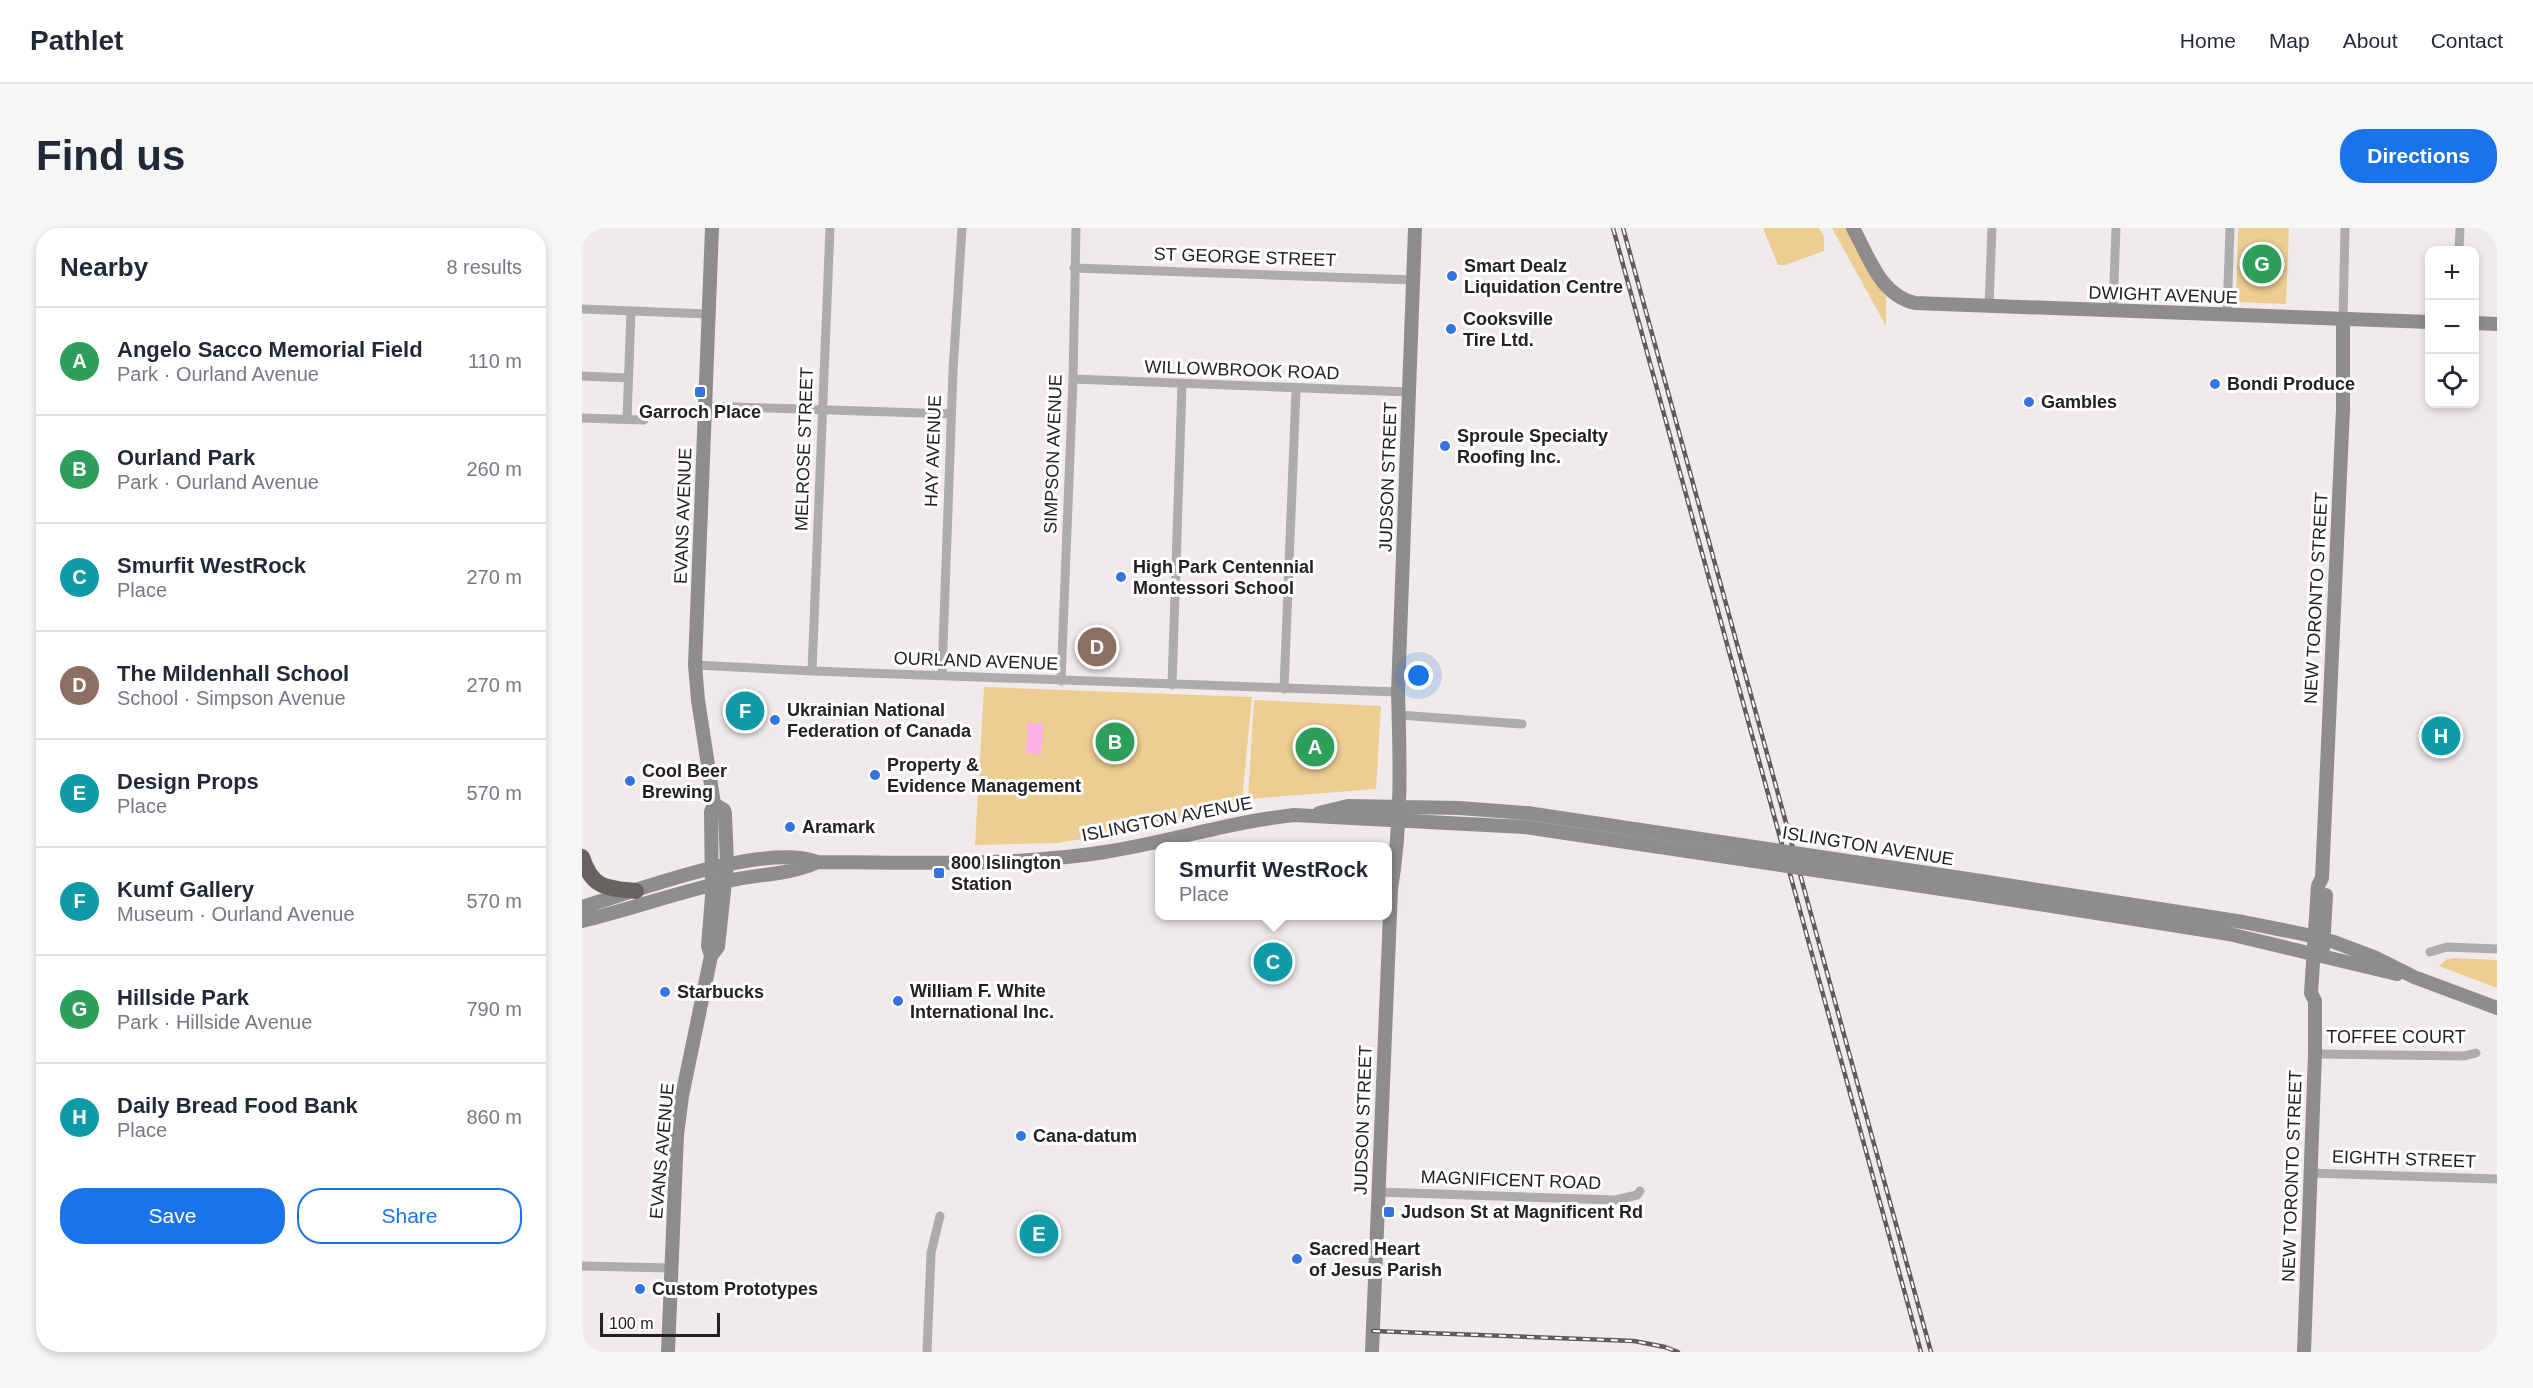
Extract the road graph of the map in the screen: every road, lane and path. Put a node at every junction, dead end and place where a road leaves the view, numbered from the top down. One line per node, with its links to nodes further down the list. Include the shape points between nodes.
1 (712, 228): 19 (main road, EVANS AVENUE)
2 (830, 228): 32 (street, MELROSE STREET)
3 (962, 228): 33 (street, HAY AVENUE)
4 (1076, 228): 13 (street, SIMPSON AVENUE)
5 (1415, 228): 14 (main road, JUDSON STREET)
6 (1853, 228): 15 (main road, DWIGHT AVENUE, via 1881,280 1897,296 1915,303)
7 (1992, 228): 15 (street)
8 (2116, 228): 18 (street)
9 (2230, 228): 20 (street)
10 (2345, 228): 21 (street)
11 (2460, 228): 12 (street)
12 (2459, 246)
13 (1074, 268): 14 (street, ST GEORGE STREET); 27 (street, SIMPSON AVENUE)
14 (1414, 280): 30 (main road, JUDSON STREET)
15 (1989, 306): 18 (main road, DWIGHT AVENUE)
16 (582, 309): 17 (street)
17 (631, 311): 19 (street); 26 (street)
18 (2113, 311): 20 (main road, DWIGHT AVENUE)
19 (709, 314): 31 (main road, EVANS AVENUE)
20 (2227, 315): 21 (main road, DWIGHT AVENUE)
21 (2343, 320): 22 (main road, DWIGHT AVENUE); 59 (main road, NEW TORONTO STREET, via 2343,409 2322,878 2326,885)
22 (2425, 322)
23 (2479, 323): 24 (main road)
24 (2497, 324)
25 (582, 376): 26 (street)
26 (628, 378): 35 (street)
27 (1073, 379): 28 (street, WILLOWBROOK ROAD); 40 (street, SIMPSON AVENUE)
28 (1182, 385): 29 (street, WILLOWBROOK ROAD); 41 (street)
29 (1296, 390): 30 (street, WILLOWBROOK ROAD); 42 (street)
30 (1409, 392): 43 (main road, JUDSON STREET)
31 (705, 406): 32 (street); 37 (main road, EVANS AVENUE)
32 (822, 411): 33 (street); 38 (street, MELROSE STREET)
33 (951, 414): 39 (street, HAY AVENUE)
34 (582, 418): 35 (street)
35 (627, 419): 36 (street)
36 (644, 420)
37 (695, 665): 38 (street, OURLAND AVENUE); 46 (main road, EVANS AVENUE)
38 (812, 671): 39 (street, OURLAND AVENUE)
39 (942, 675): 40 (street, OURLAND AVENUE)
40 (1061, 681): 41 (street, OURLAND AVENUE)
41 (1172, 685): 42 (street, OURLAND AVENUE)
42 (1284, 689): 43 (street, OURLAND AVENUE)
43 (1398, 692): 44 (main road, JUDSON STREET)
44 (1399, 721): 45 (street); 47 (main road, JUDSON STREET, via 1394,750)
45 (1522, 724)
46 (714, 804): 50 (main road, EVANS AVENUE, via 724,810); 52 (main road, EVANS AVENUE)
47 (1394, 814): 49 (main road, ISLINGTON AVENUE, via 1348,806 1256,820 1105,852 990,863); 51 (main road, JUDSON STREET); 59 (main road, ISLINGTON AVENUE, bridge, via 1527,813 2111,901); 62 (main road, ISLINGTON AVENUE, bridge, via 1524,827 2229,934)
48 (582, 857): 55 (highway, via 599,884)
49 (818, 862): 50 (main road, ISLINGTON AVENUE, via 802,856); 53 (main road, ISLINGTON AVENUE)
50 (728, 864): 52 (main road, ISLINGTON AVENUE); 53 (main road, EVANS AVENUE)
51 (1392, 865)
52 (712, 868): 54 (main road, EVANS AVENUE); 55 (main road, ISLINGTON AVENUE)
53 (726, 881): 54 (main road, ISLINGTON AVENUE); 63 (main road, EVANS AVENUE, via 718,947)
54 (712, 885): 58 (main road, ISLINGTON AVENUE); 63 (main road, EVANS AVENUE, via 708,946)
55 (636, 891): 56 (main road, ISLINGTON AVENUE)
56 (582, 907)
57 (1390, 920): 71 (main road, JUDSON STREET)
58 (582, 921)
59 (2319, 938): 62 (main road, NEW TORONTO STREET); 64 (main road, ISLINGTON AVENUE, via 2374,957)
60 (2497, 949): 61 (street, via 2447,947)
61 (2430, 952)
62 (2318, 954): 64 (main road, ISLINGTON AVENUE); 67 (main road, NEW TORONTO STREET, via 2320,996 2315,1002)
63 (711, 956): 74 (main road, EVANS AVENUE, via 682,1096)
64 (2414, 977): 65 (main road, ISLINGTON AVENUE)
65 (2497, 1008)
66 (2476, 1053): 67 (street, TOFFEE COURT)
67 (2315, 1054): 68 (main road, NEW TORONTO STREET)
68 (2310, 1173): 69 (street, EIGHTH STREET); 78 (main road, NEW TORONTO STREET)
69 (2497, 1179)
70 (1640, 1191): 71 (street, MAGNIFICENT ROAD, via 1615,1200)
71 (1378, 1192): 77 (main road, JUDSON STREET)
72 (940, 1216): 76 (street, via 931,1253)
73 (582, 1266): 74 (street)
74 (671, 1268): 75 (main road, EVANS AVENUE)
75 (668, 1352)
76 (927, 1352)
77 (1372, 1352)
78 (2304, 1352)

